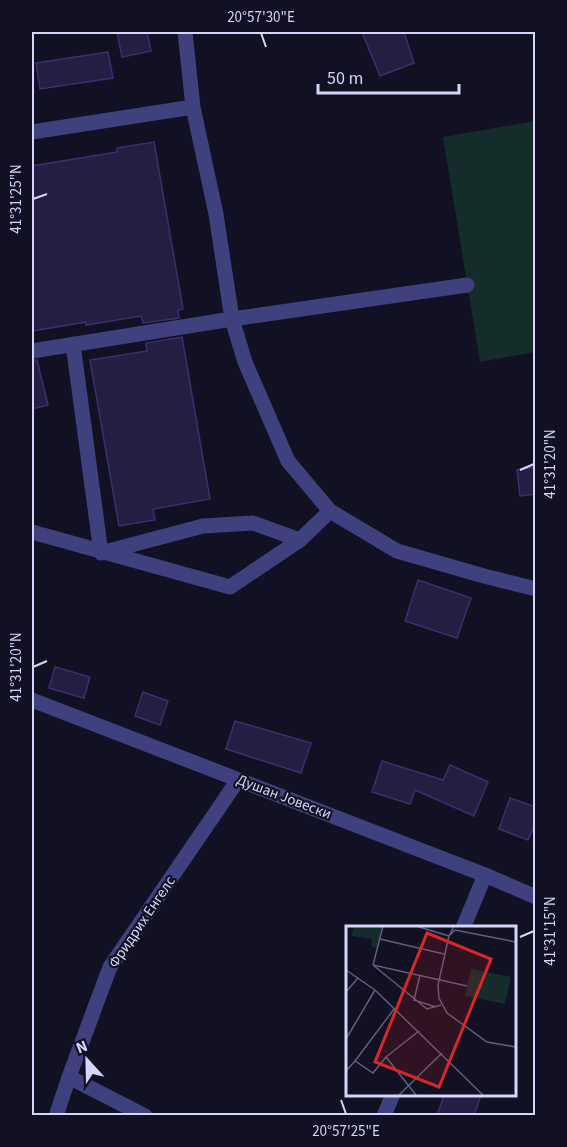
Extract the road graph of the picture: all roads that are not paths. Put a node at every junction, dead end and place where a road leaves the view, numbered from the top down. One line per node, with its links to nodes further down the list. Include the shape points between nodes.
1 (185, 32): 2 (street)
2 (193, 108): 3 (street); 5 (street, via 216,214)
3 (32, 132)
4 (467, 285): 5 (street)
5 (232, 319): 6 (street); 8 (street, via 245,362 288,461)
6 (73, 344): 7 (street); 11 (street)
7 (32, 351)
8 (330, 511): 10 (street); 12 (street, via 397,551)
9 (32, 532): 11 (street)
10 (300, 540): 11 (street, via 253,523 203,526); 11 (street, via 230,587)
11 (101, 553)
12 (536, 589)
13 (32, 700): 14 (street, Душан Јовески)
14 (238, 780): 15 (street, Душан Јовески); 18 (street, Фридрих Енгелс, via 110,967)
15 (485, 874): 16 (street, Душан Јовески); 17 (street)
16 (536, 897)
17 (464, 926)
18 (69, 1077): 20 (street, Фридрих Енгелс); 21 (street)
19 (393, 1096): 22 (street)
20 (56, 1116)
21 (145, 1116)
22 (384, 1116)

